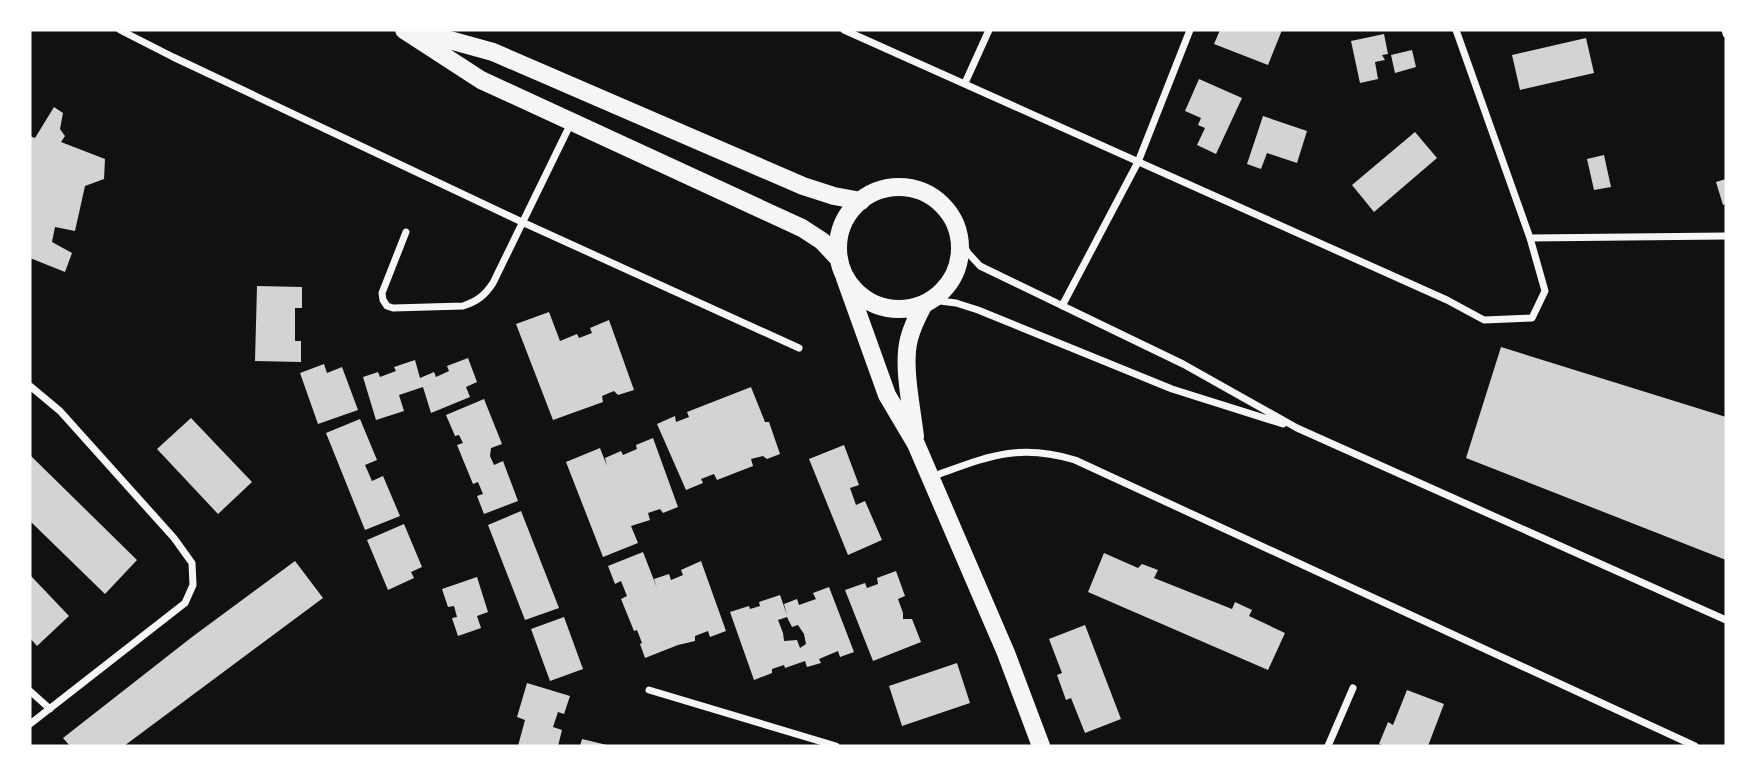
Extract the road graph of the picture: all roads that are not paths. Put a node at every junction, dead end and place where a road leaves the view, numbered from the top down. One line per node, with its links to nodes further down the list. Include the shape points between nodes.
1 (120, 30): 12 (street)
2 (404, 30): 9 (main road, via 481,80)
3 (412, 30): 11 (main road, via 493,52 803,186)
4 (844, 30): 8 (street)
5 (989, 30): 8 (street)
6 (1190, 30): 10 (street)
7 (1455, 30): 15 (street)
8 (965, 83): 10 (street)
9 (572, 122): 12 (street); 17 (main road, via 802,228)
10 (1138, 162): 15 (street, via 1484,320 1532,318 1545,290); 20 (street)
11 (861, 201): 16 (main road, via 879,190 921,191 951,215); 17 (main road, via 847,217 839,237)
12 (522, 222): 13 (street, via 484,296 463,306 387,306 382,293); 21 (street)
13 (406, 232)
14 (1726, 236): 15 (street)
15 (1530, 238)
16 (959, 239): 19 (main road, via 956,271); 20 (street, via 980,266)
17 (839, 259): 18 (main road)
18 (845, 278): 19 (main road, via 859,295 877,306 895,310); 24 (main road, via 887,395)
19 (928, 302): 23 (street, via 978,310 1172,389); 24 (main road, via 908,341 906,365)
20 (1062, 306): 23 (street, via 1182,364)
21 (799, 348)
22 (30, 386): 30 (street, via 60,411 174,538 192,563 194,585 185,603)
23 (1297, 428): 26 (street)
24 (916, 444): 25 (main road)
25 (930, 477): 33 (main road); 35 (street, via 1012,452 1075,460)
26 (1726, 620)
27 (1353, 688): 34 (street)
28 (649, 690): 32 (street)
29 (30, 691): 30 (street)
30 (50, 709): 31 (street)
31 (30, 724)
32 (836, 746)
33 (1041, 746)
34 (1328, 746)
35 (1695, 746)

